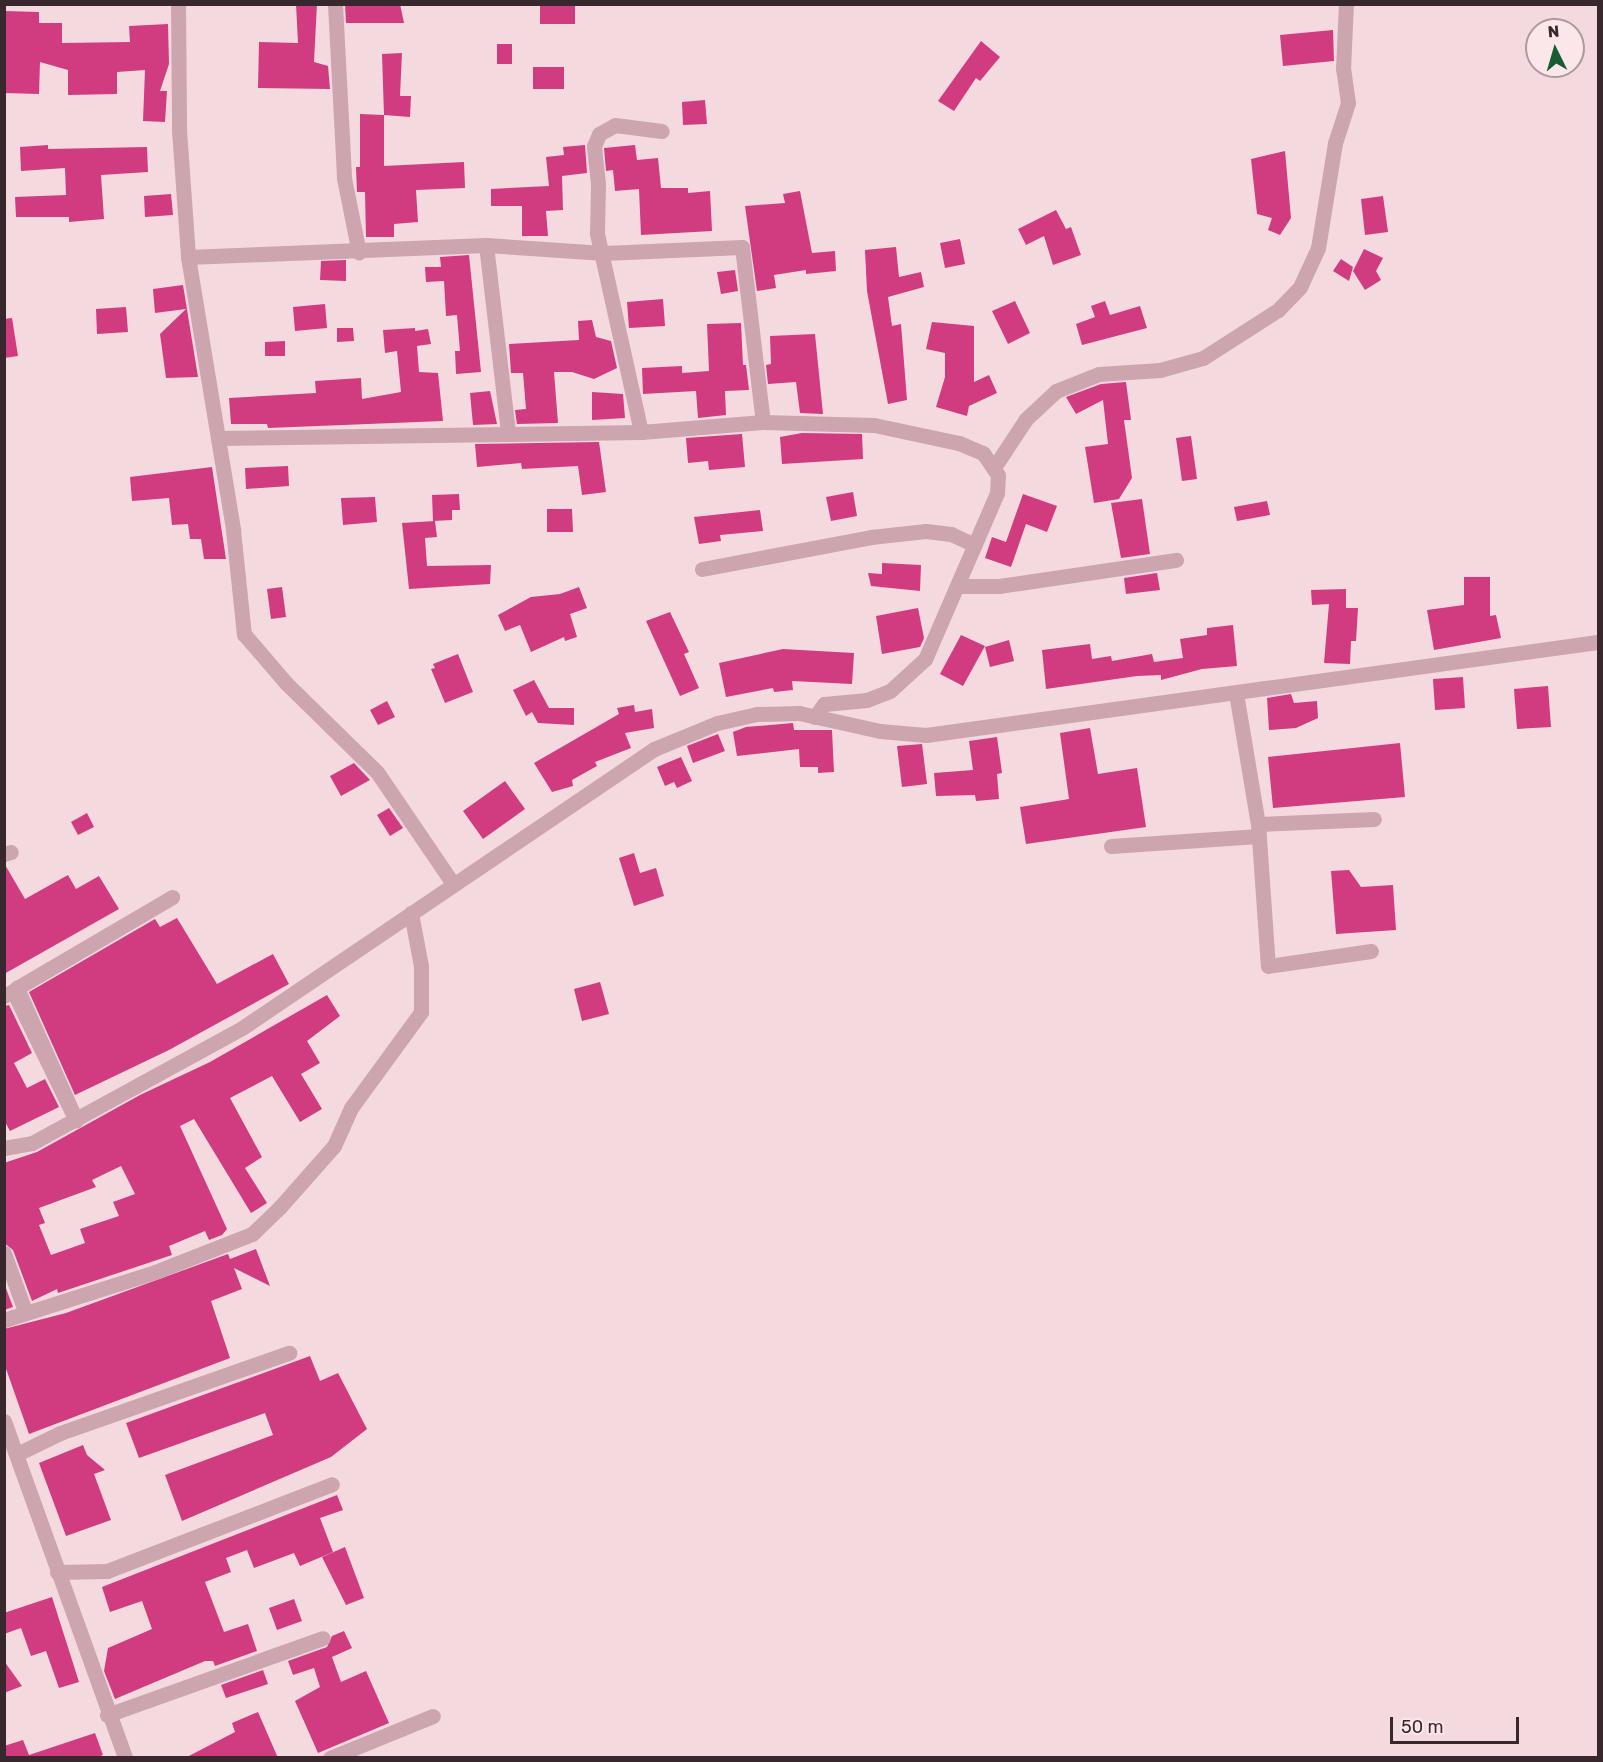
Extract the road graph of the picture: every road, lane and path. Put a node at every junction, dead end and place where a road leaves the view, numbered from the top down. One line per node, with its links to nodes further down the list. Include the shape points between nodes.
1 (178, 4): 8 (street, via 178,130)
2 (335, 4): 6 (street, via 344,178)
3 (1346, 4): 13 (street, via 1343,69 1348,104 1335,143 1318,248 1300,287 1278,310 1203,358 1160,370 1100,374 1056,391 1026,419)
4 (662, 131): 7 (street, via 615,125 603,129 595,139 597,233)
5 (486, 245): 6 (street); 7 (street); 11 (street)
6 (359, 253): 8 (street)
7 (604, 253): 9 (street, via 742,247); 10 (street)
8 (188, 258): 12 (street)
9 (763, 422): 10 (street); 13 (street, via 874,425 959,443 983,453)
10 (641, 432): 11 (street)
11 (508, 434): 12 (street)
12 (218, 438): 24 (street, via 244,634 286,683 377,772)
13 (995, 466): 14 (street, via 997,493)
14 (975, 545): 16 (street, via 951,534 926,531 871,537); 17 (street)
15 (1176, 560): 17 (street, via 999,586)
16 (702, 569)
17 (958, 586): 20 (street, via 934,644 914,672 890,691 867,700 824,704)
18 (1599, 642): 19 (street)
19 (1236, 693): 20 (street, via 926,735 880,731); 22 (street)
20 (815, 717): 24 (street, via 758,714 717,723 654,749)
21 (1374, 819): 22 (street)
22 (1258, 830): 23 (street); 27 (street, via 1268,966)
23 (1111, 846)
24 (453, 884): 26 (street)
25 (172, 897): 29 (street, via 17,988)
26 (411, 913): 29 (street, via 242,1028); 32 (street, via 421,966 421,1012 351,1108 334,1146 280,1207 252,1234 155,1272)
27 (1371, 951)
28 (4, 996): 29 (street, via 13,991)
29 (76, 1119): 30 (street, via 32,1143)
30 (4, 1148)
31 (4, 1253): 32 (street)
32 (25, 1311): 33 (street)
33 (4, 1320)
34 (289, 1353): 36 (street, via 60,1433)
35 (4, 1421): 36 (street)
36 (17, 1454): 38 (street)
37 (332, 1484): 38 (street, via 107,1571)
38 (57, 1572): 40 (street)
39 (323, 1638): 40 (street)
40 (107, 1715): 42 (street)
41 (433, 1716): 43 (street)
42 (125, 1758)
43 (330, 1758)

